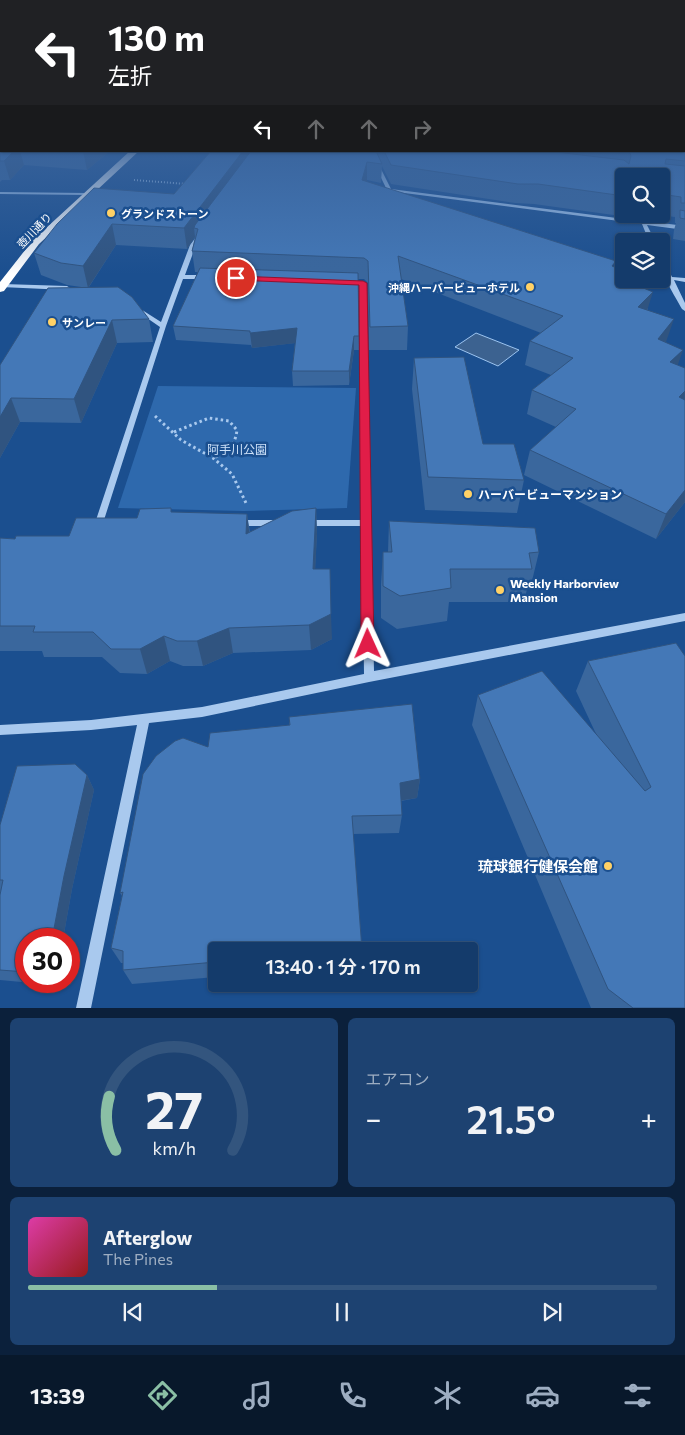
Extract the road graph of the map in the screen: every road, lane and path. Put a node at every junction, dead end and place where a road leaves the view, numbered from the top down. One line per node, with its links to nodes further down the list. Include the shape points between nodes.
1 (103, 180): 6 (highway, 壺川通り)
2 (139, 180): 4 (path)
3 (384, 180): 7 (street, via 389,190)
4 (194, 184)
5 (0, 193): 6 (street)
6 (88, 194): 17 (highway, 壺川通り, via 36,242)
7 (615, 218)
8 (651, 223): 9 (street)
9 (685, 228)
10 (204, 230): 11 (street, via 192,245)
11 (181, 276): 12 (street); 21 (street)
12 (220, 278)
13 (670, 278): 15 (street)
14 (670, 280): 20 (street)
15 (685, 280)
16 (335, 282): 28 (street, via 363,283)
17 (1, 287): 18 (street)
18 (77, 289)
19 (128, 305): 21 (street)
20 (685, 309)
21 (163, 326): 22 (street)
22 (138, 402): 23 (path); 25 (street, via 99,523)
23 (174, 432): 24 (path, via 181,440); 24 (path, via 209,418 229,421 237,430 236,443 229,451)
24 (213, 458): 27 (path, via 232,474 246,504)
25 (118, 523)
26 (231, 523): 27 (street)
27 (250, 523): 28 (street)
28 (365, 523): 30 (street)
29 (685, 617): 30 (street)
30 (368, 677): 31 (street, via 202,712)
31 (144, 720): 32 (street); 33 (street)
32 (0, 730)
33 (83, 1008)

